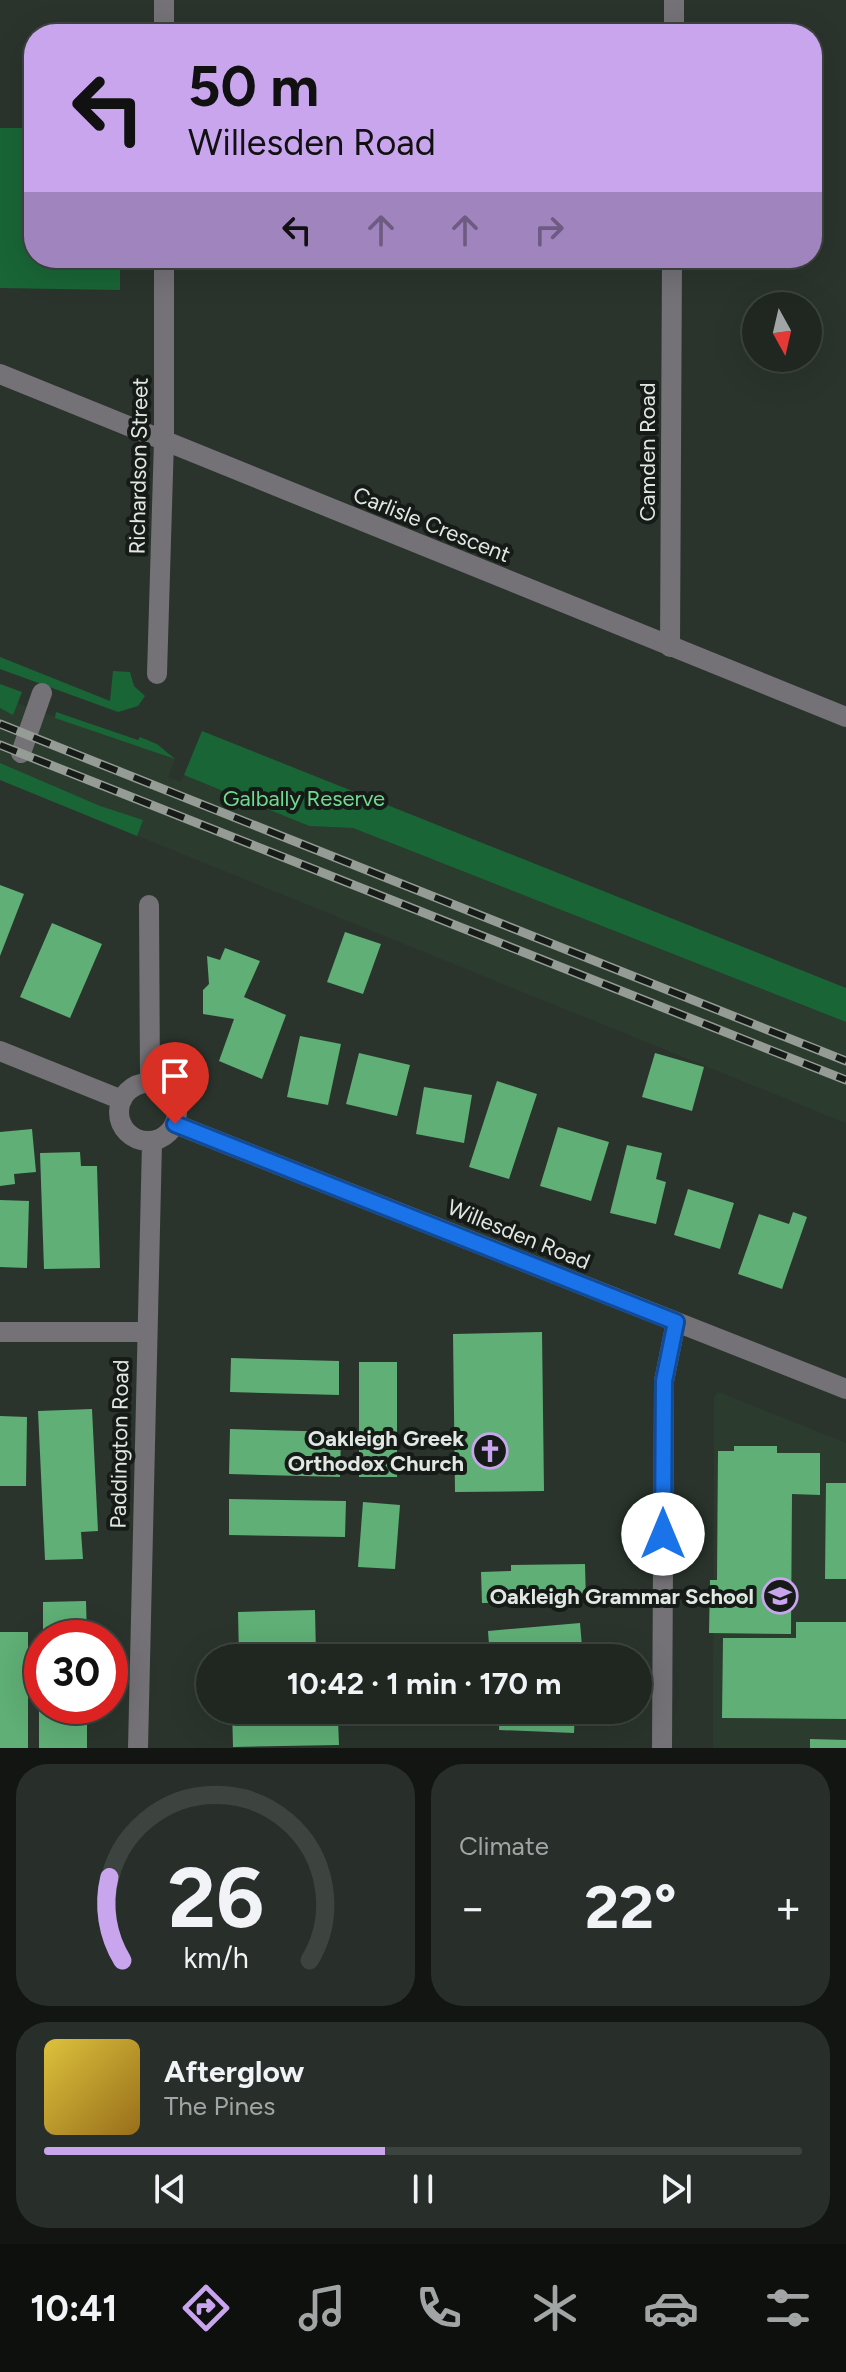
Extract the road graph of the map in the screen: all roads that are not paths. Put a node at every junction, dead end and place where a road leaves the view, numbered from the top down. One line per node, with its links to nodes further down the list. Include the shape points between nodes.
1 (164, 0): 3 (street)
2 (674, 0): 4 (street)
3 (164, 24)
4 (674, 24)
5 (164, 268): 8 (street, Richardson Street)
6 (672, 268): 9 (street, Camden Road)
7 (0, 374): 8 (street, Carlisle Crescent)
8 (164, 440): 9 (street, Carlisle Crescent); 10 (street, Richardson Street)
9 (670, 647): 12 (street, Carlisle Crescent)
10 (157, 674)
11 (42, 693): 13 (street)
12 (846, 717)
13 (21, 753)
14 (149, 905): 16 (street)
15 (0, 1051): 17 (street)
16 (150, 1083): 17 (street, via 134,1087); 18 (street, via 175,1099)
17 (122, 1100): 19 (street, via 121,1123 131,1136)
18 (175, 1124): 19 (street); 20 (street, Willesden Road)
19 (152, 1142): 22 (street, Paddington Road)
20 (676, 1322): 23 (street, Willesden Road); 25 (street, via 664,1381)
21 (0, 1332): 22 (street)
22 (145, 1332): 24 (street, Paddington Road)
23 (846, 1389)
24 (138, 1748)
25 (662, 1748)

